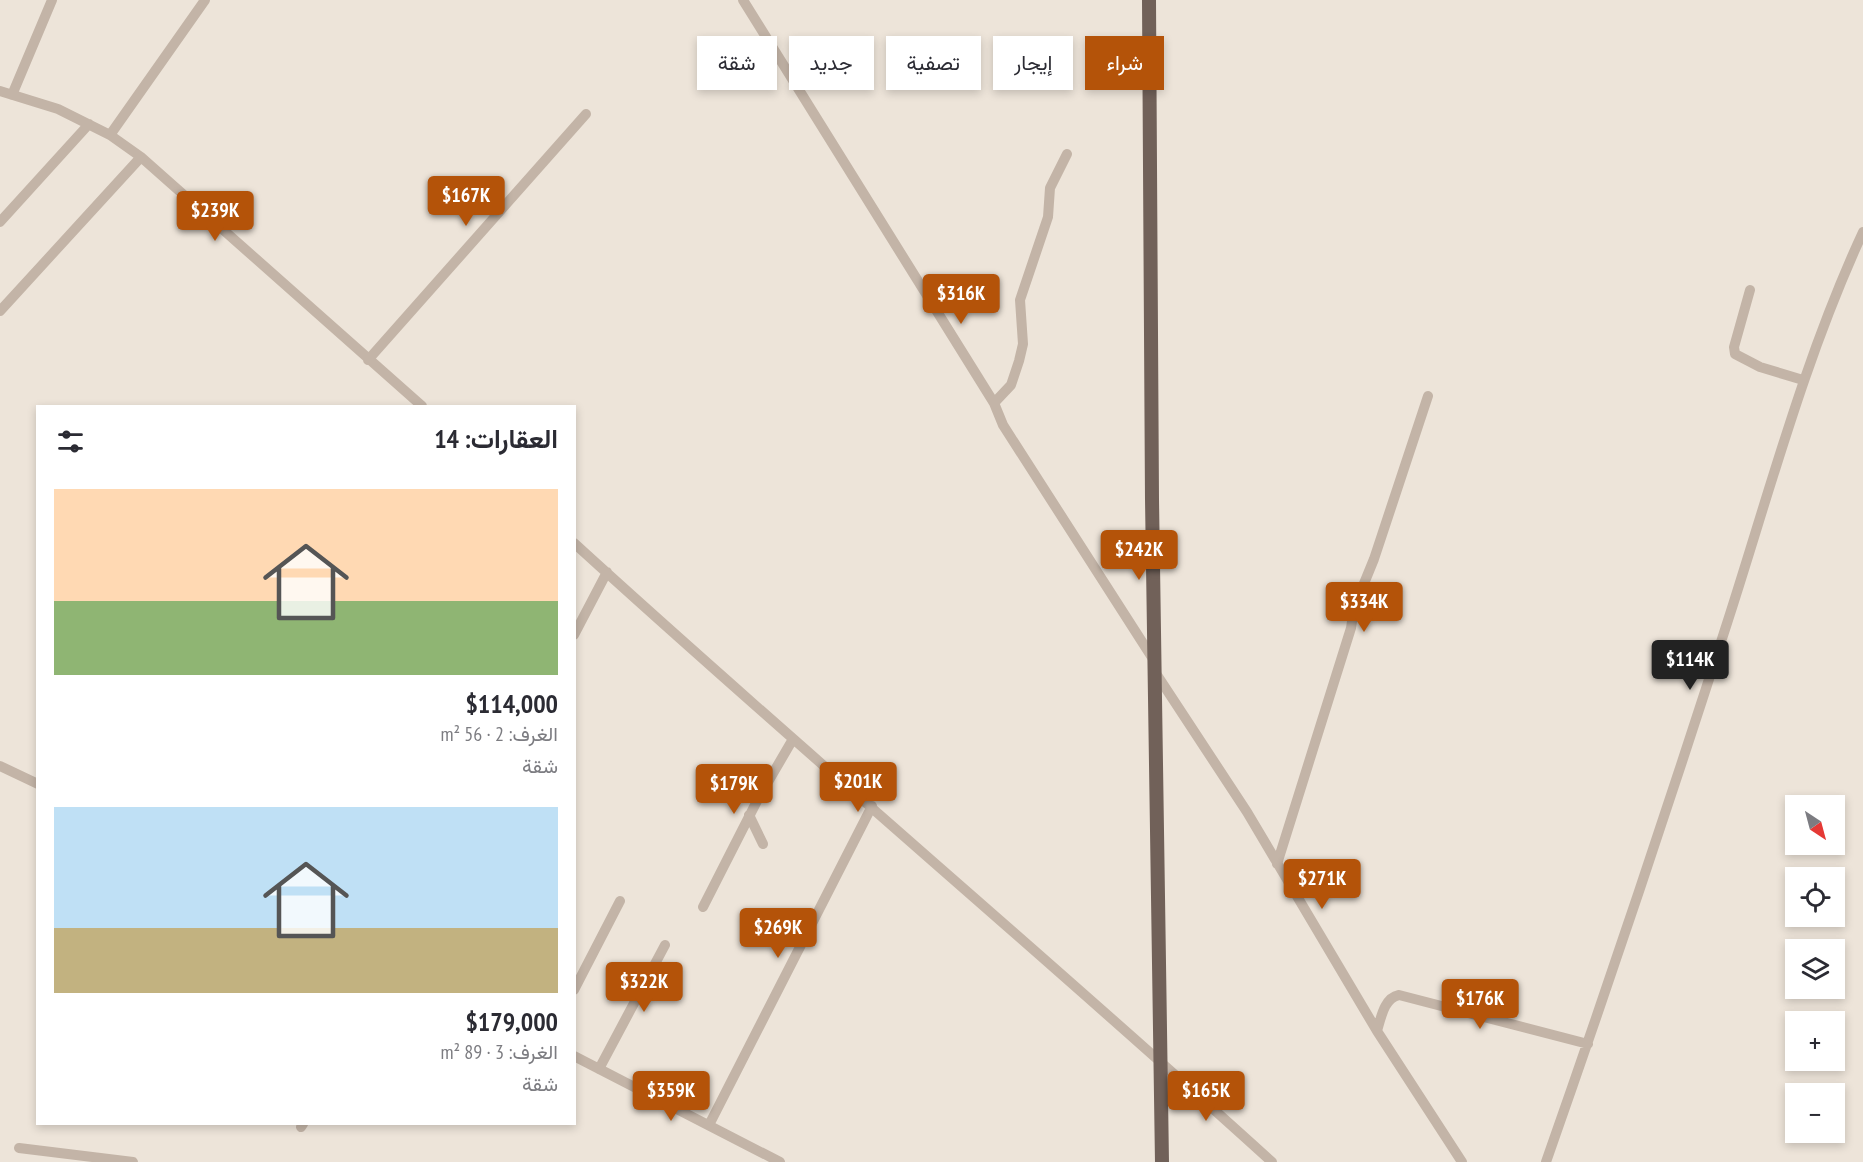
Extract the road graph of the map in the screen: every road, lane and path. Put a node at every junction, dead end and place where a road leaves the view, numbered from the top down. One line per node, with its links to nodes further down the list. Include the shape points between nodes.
1 (52, 0): 6 (street)
2 (205, 0): 9 (street)
3 (743, 0): 19 (street)
4 (1149, 0): 24 (main road)
5 (0, 91): 6 (street)
6 (12, 95): 8 (street, via 58,109)
7 (586, 114): 16 (street)
8 (89, 124): 9 (street); 12 (street)
9 (110, 135): 11 (street)
10 (1067, 154): 19 (street, via 1050,188 1048,217 1020,300 1023,344 1019,361 1011,385)
11 (141, 157): 15 (street); 16 (street)
12 (0, 222)
13 (1863, 232): 17 (street)
14 (1750, 290): 17 (street, via 1735,354)
15 (0, 311)
16 (368, 360): 20 (street)
17 (1803, 381): 37 (street, via 1650,866)
18 (1428, 396): 31 (street, via 1354,608)
19 (994, 403): 24 (street, via 1003,425)
20 (421, 405)
21 (576, 545): 22 (street)
22 (607, 572): 23 (street); 25 (street)
23 (576, 631)
24 (1157, 670): 31 (street); 39 (main road)
25 (794, 739): 28 (street); 29 (street)
26 (0, 766): 27 (street)
27 (36, 783)
28 (872, 806): 39 (street); 41 (street)
29 (749, 815): 30 (street); 33 (street)
30 (763, 844)
31 (1277, 864): 36 (street)
32 (620, 901): 35 (street)
33 (703, 908)
34 (665, 945): 40 (street)
35 (576, 986)
36 (1377, 1031): 37 (street, via 1387,1003 1399,995); 47 (street)
37 (1588, 1044): 48 (street)
38 (576, 1057): 40 (street)
39 (1161, 1061): 45 (main road); 46 (street)
40 (599, 1069): 41 (street)
41 (709, 1125): 44 (street)
42 (19, 1148): 43 (street)
43 (133, 1162)
44 (780, 1162)
45 (1162, 1162)
46 (1272, 1162)
47 (1462, 1162)
48 (1546, 1162)

